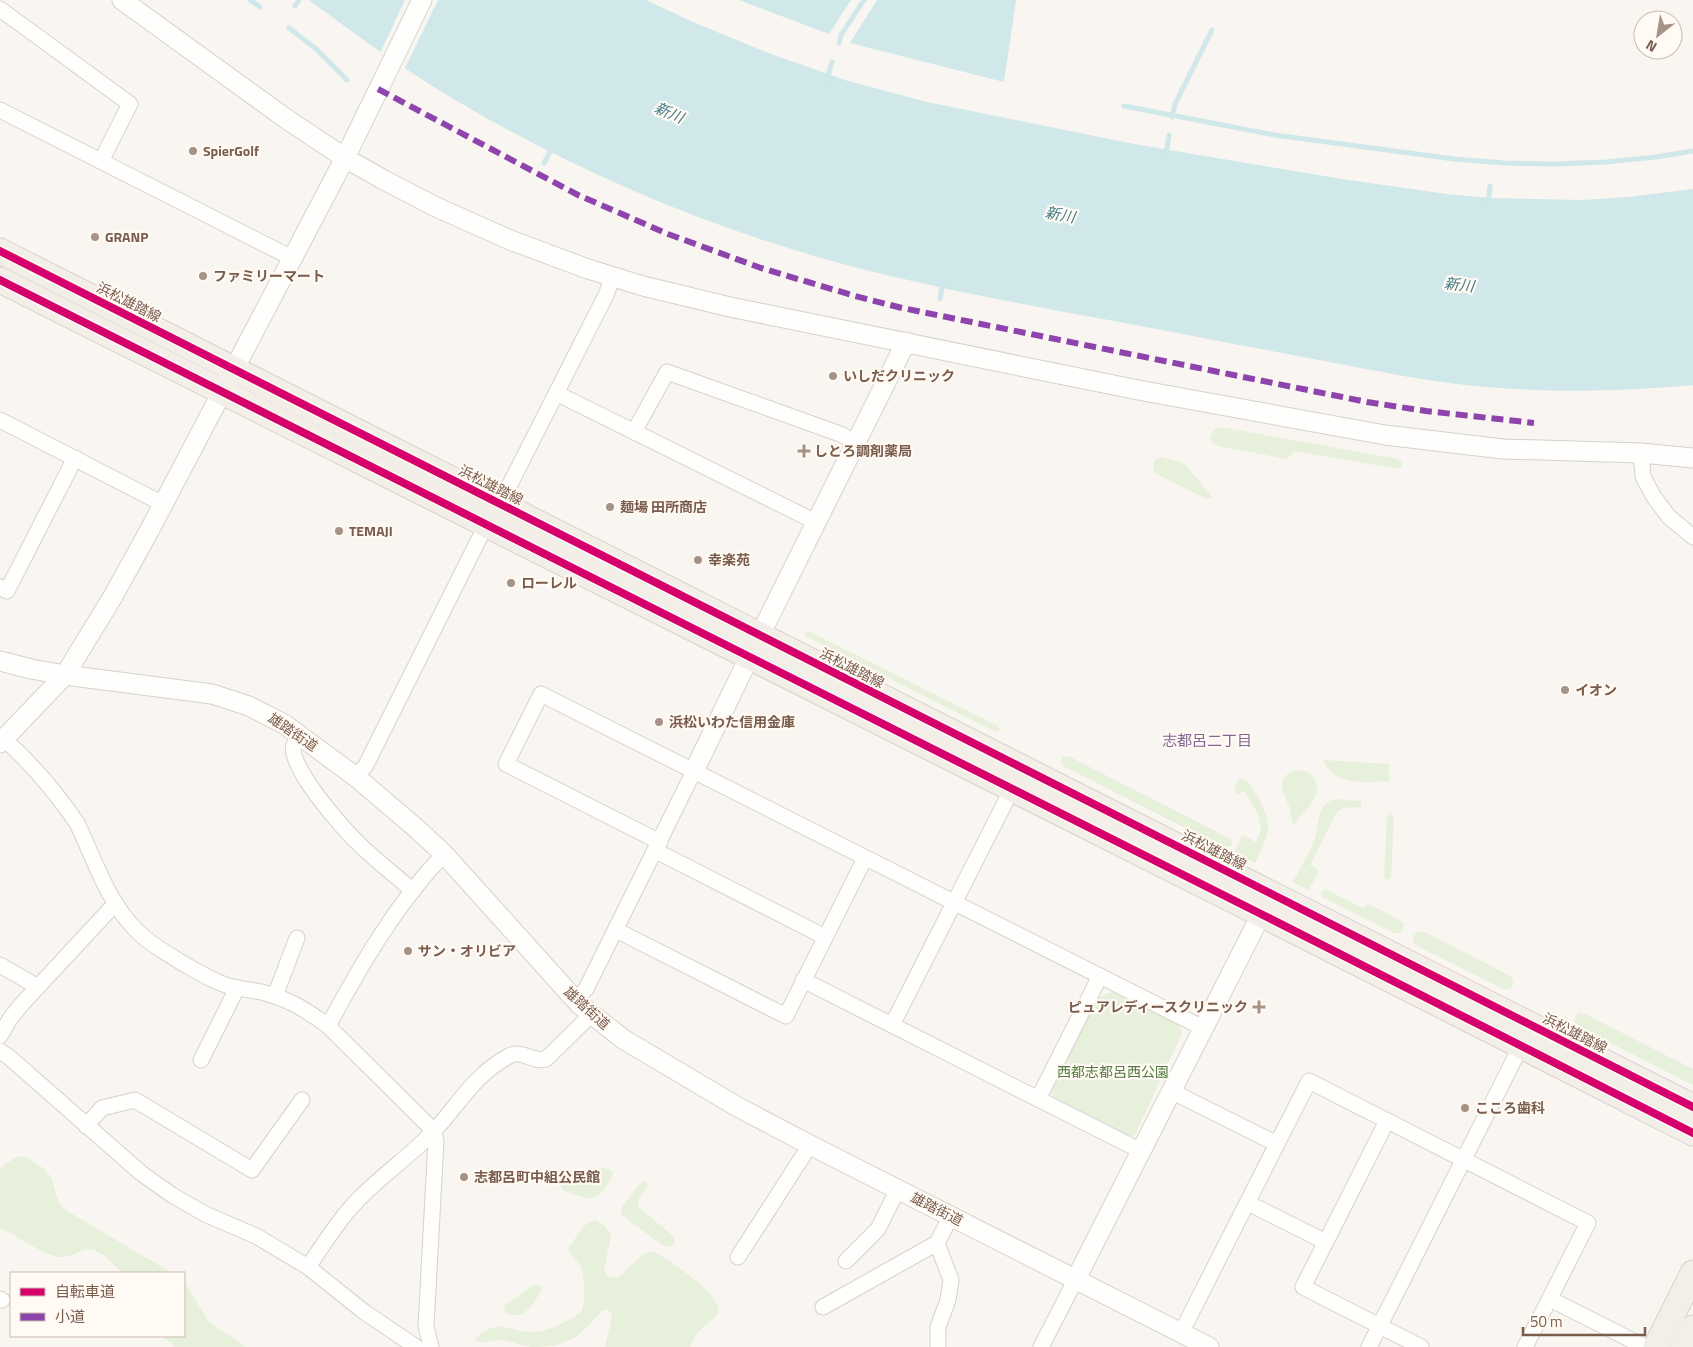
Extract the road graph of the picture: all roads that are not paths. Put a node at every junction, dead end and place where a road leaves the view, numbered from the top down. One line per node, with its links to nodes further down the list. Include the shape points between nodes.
1 (122, 0): 5 (street)
2 (422, 0): 5 (street)
3 (0, 9): 6 (street, via 130,104)
4 (0, 110): 6 (street)
5 (345, 158): 8 (street); 9 (street, via 476,225 542,253)
6 (101, 161): 8 (street)
7 (0, 251): 12 (main road, 浜松雄踏線)
8 (292, 258): 12 (street)
9 (612, 277): 11 (street, via 701,301); 14 (street)
10 (0, 280): 13 (main road, 浜松雄踏線)
11 (906, 342): 17 (street); 18 (street, via 1138,390 1385,435 1503,448)
12 (234, 369): 13 (street); 22 (main road, 浜松雄踏線)
13 (222, 392): 21 (street); 24 (main road, 浜松雄踏線)
14 (556, 393): 16 (street); 22 (street)
15 (0, 420): 19 (street)
16 (634, 432): 17 (street, via 667,372); 23 (street)
17 (856, 442): 23 (street)
18 (1641, 453): 20 (street); 25 (street, via 1643,477 1654,497 1669,517)
19 (75, 458): 21 (street); 26 (street, via 7,591)
20 (1693, 458)
21 (163, 504): 30 (street, via 112,598)
22 (500, 504): 27 (main road, 浜松雄踏線)
23 (816, 522): 27 (street)
24 (486, 525): 28 (main road, 浜松雄踏線); 34 (street, via 366,765)
25 (1693, 538)
26 (0, 587)
27 (760, 635): 28 (street); 42 (main road, 浜松雄踏線)
28 (749, 657): 33 (street); 35 (main road, 浜松雄踏線)
29 (0, 661): 30 (street, 雄踏街道)
30 (64, 675): 31 (street, 雄踏街道, via 212,694 249,706); 32 (street)
31 (301, 735): 34 (street, 雄踏街道); 39 (street, via 294,745 294,755 317,795 357,842)
32 (2, 741): 41 (street, via 18,752 69,811)
33 (694, 771): 36 (street); 36 (street, via 541,694 506,764); 38 (street)
34 (356, 778): 37 (street, 雄踏街道)
35 (1012, 789): 40 (street); 42 (main road, 浜松雄踏線)
36 (658, 846): 43 (street); 44 (street)
37 (444, 854): 39 (street); 52 (street, 雄踏街道)
38 (865, 858): 40 (street); 44 (street)
39 (413, 891): 55 (street, via 357,972)
40 (954, 902): 47 (street); 54 (street)
41 (115, 904): 49 (street); 50 (street, via 153,945 203,975)
42 (1266, 904): 56 (street); 58 (main road, 浜松雄踏線); 64 (main road, 浜松雄踏線)
43 (616, 930): 48 (street, via 786,1016); 52 (street, via 586,989)
44 (825, 937): 48 (street)
45 (291, 944): 51 (street)
46 (0, 964): 49 (street)
47 (1100, 976): 56 (street); 62 (street)
48 (804, 980): 54 (street)
49 (38, 987): 57 (street, via 10,1019)
50 (237, 988): 51 (street); 60 (street)
51 (275, 996): 55 (street, via 309,1012)
52 (575, 1000): 53 (street, 雄踏街道)
53 (591, 1015): 67 (street, via 546,1059 515,1054 490,1069 464,1094); 70 (street, 雄踏街道, via 623,1039)
54 (892, 1025): 62 (street)
55 (328, 1026): 67 (street)
56 (1203, 1028): 61 (street)
57 (0, 1036)
58 (1522, 1046): 68 (main road, 浜松雄踏線); 72 (street)
59 (0, 1052): 66 (street)
60 (201, 1060)
61 (1172, 1091): 69 (street); 71 (street)
62 (1038, 1099): 71 (street)
63 (302, 1100): 66 (street, via 252,1170 135,1100 102,1108)
64 (1693, 1107)
65 (1387, 1121): 69 (street, via 1309,1081); 72 (street); 76 (street)
66 (86, 1126): 80 (street, via 172,1195 205,1214 256,1236)
67 (434, 1131): 80 (street, via 352,1205); 89 (street, via 426,1326)
68 (1693, 1133)
69 (1277, 1144): 74 (street)
70 (810, 1145): 73 (street, 雄踏街道); 78 (street)
71 (1141, 1151): 82 (street)
72 (1464, 1160): 83 (street, via 1588,1223); 85 (street)
73 (898, 1189): 75 (street, 雄踏街道); 79 (street, via 878,1229)
74 (1248, 1203): 76 (street); 87 (street)
75 (951, 1216): 77 (street); 82 (street, 雄踏街道)
76 (1326, 1242): 85 (street, via 1303,1287)
77 (937, 1243): 84 (street); 90 (street, via 951,1280 938,1327)
78 (738, 1257)
79 (846, 1261)
80 (308, 1267): 88 (street, via 363,1311)
81 (1693, 1273): 97 (main road)
82 (1076, 1279): 87 (street, 雄踏街道); 91 (street)
83 (1550, 1298): 95 (street); 96 (street)
84 (823, 1307)
85 (1380, 1326): 93 (street); 94 (street)
86 (1693, 1328): 98 (main road)
87 (1182, 1333): 92 (street, 雄踏街道)
88 (416, 1347)
89 (430, 1347)
90 (938, 1347)
91 (1041, 1347)
92 (1209, 1347)
93 (1369, 1347)
94 (1421, 1347)
95 (1525, 1347)
96 (1645, 1347)
97 (1656, 1347)
98 (1683, 1347)

